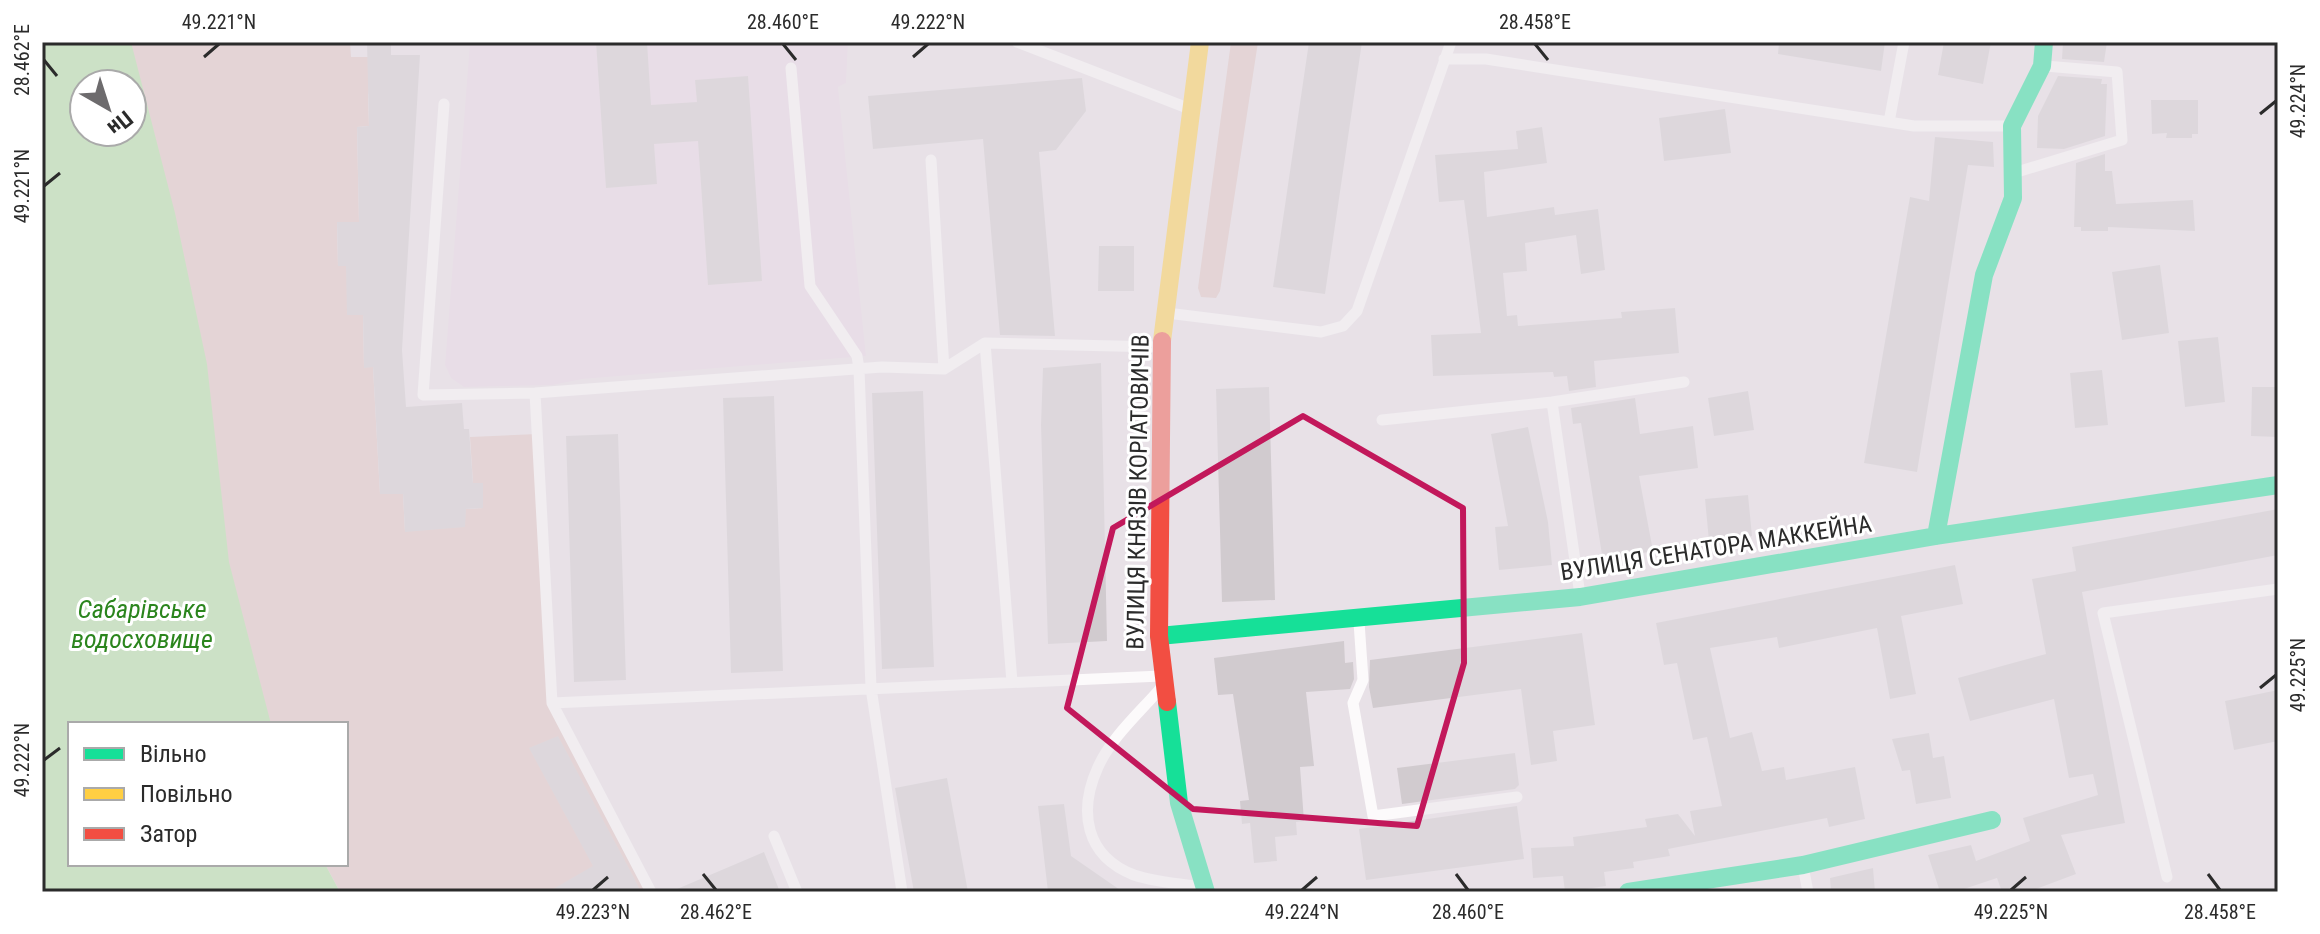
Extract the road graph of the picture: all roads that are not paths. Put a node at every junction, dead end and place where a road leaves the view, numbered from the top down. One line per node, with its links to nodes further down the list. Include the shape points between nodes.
1 (1017, 42): 10 (lane)
2 (1200, 42): 10 (street, ВУЛИЦЯ КНЯЗІВ КОРІАТОВИЧІВ)
3 (1451, 42): 6 (lane)
4 (1904, 42): 11 (lane)
5 (2044, 42): 7 (street)
6 (1444, 59): 11 (lane, via 1486,59); 15 (lane, via 1357,311 1343,326 1321,332)
7 (2042, 66): 12 (street); 14 (lane, via 2117,72 2122,140)
8 (791, 68): 18 (lane, via 810,286 857,356)
9 (444, 104): 21 (lane, via 423,395)
10 (1190, 109): 15 (street, ВУЛИЦЯ КНЯЗІВ КОРІАТОВИЧІВ)
11 (1889, 122): 12 (lane)
12 (2012, 126): 14 (street)
13 (931, 160): 19 (lane)
14 (2012, 173): 25 (street, via 2013,198 1984,275)
15 (1166, 313): 17 (street, ВУЛИЦЯ КНЯЗІВ КОРІАТОВИЧІВ)
16 (985, 343): 17 (lane); 19 (lane); 31 (lane)
17 (1161, 348): 29 (street, ВУЛИЦЯ КНЯЗІВ КОРІАТОВИЧІВ)
18 (859, 369): 19 (lane); 21 (lane); 32 (lane)
19 (944, 369)
20 (1684, 382): 22 (lane)
21 (535, 393): 33 (lane)
22 (1552, 402): 23 (lane); 27 (lane)
23 (1382, 420)
24 (2278, 485): 25 (street, ВУЛИЦЯ СЕНАТОРА МАККЕЙНА)
25 (1936, 536): 27 (street, ВУЛИЦЯ СЕНАТОРА МАККЕЙНА)
26 (2278, 589): 38 (lane, via 2103,613)
27 (1580, 597): 28 (street, ВУЛИЦЯ СЕНАТОРА МАККЕЙНА)
28 (1359, 617): 29 (street, ВУЛИЦЯ СЕНАТОРА МАККЕЙНА); 34 (lane, via 1363,680 1353,703 1373,816)
29 (1159, 636): 30 (street, ВУЛИЦЯ КНЯЗІВ КОРІАТОВИЧІВ)
30 (1162, 681): 31 (lane); 39 (street, ВУЛИЦЯ КНЯЗІВ КОРІАТОВИЧІВ, via 1179,803); 39 (lane, via 1098,767 1087,806 1091,838 1133,874)
31 (1012, 682): 32 (lane)
32 (871, 688): 33 (lane); 42 (lane)
33 (552, 703): 40 (lane)
34 (1517, 797)
35 (1992, 820): 37 (street)
36 (774, 836): 41 (lane)
37 (1803, 865): 43 (street); 44 (lane)
38 (2167, 877)
39 (1205, 890)
40 (651, 892)
41 (797, 892)
42 (902, 892)
43 (1628, 892)
44 (1808, 892)

